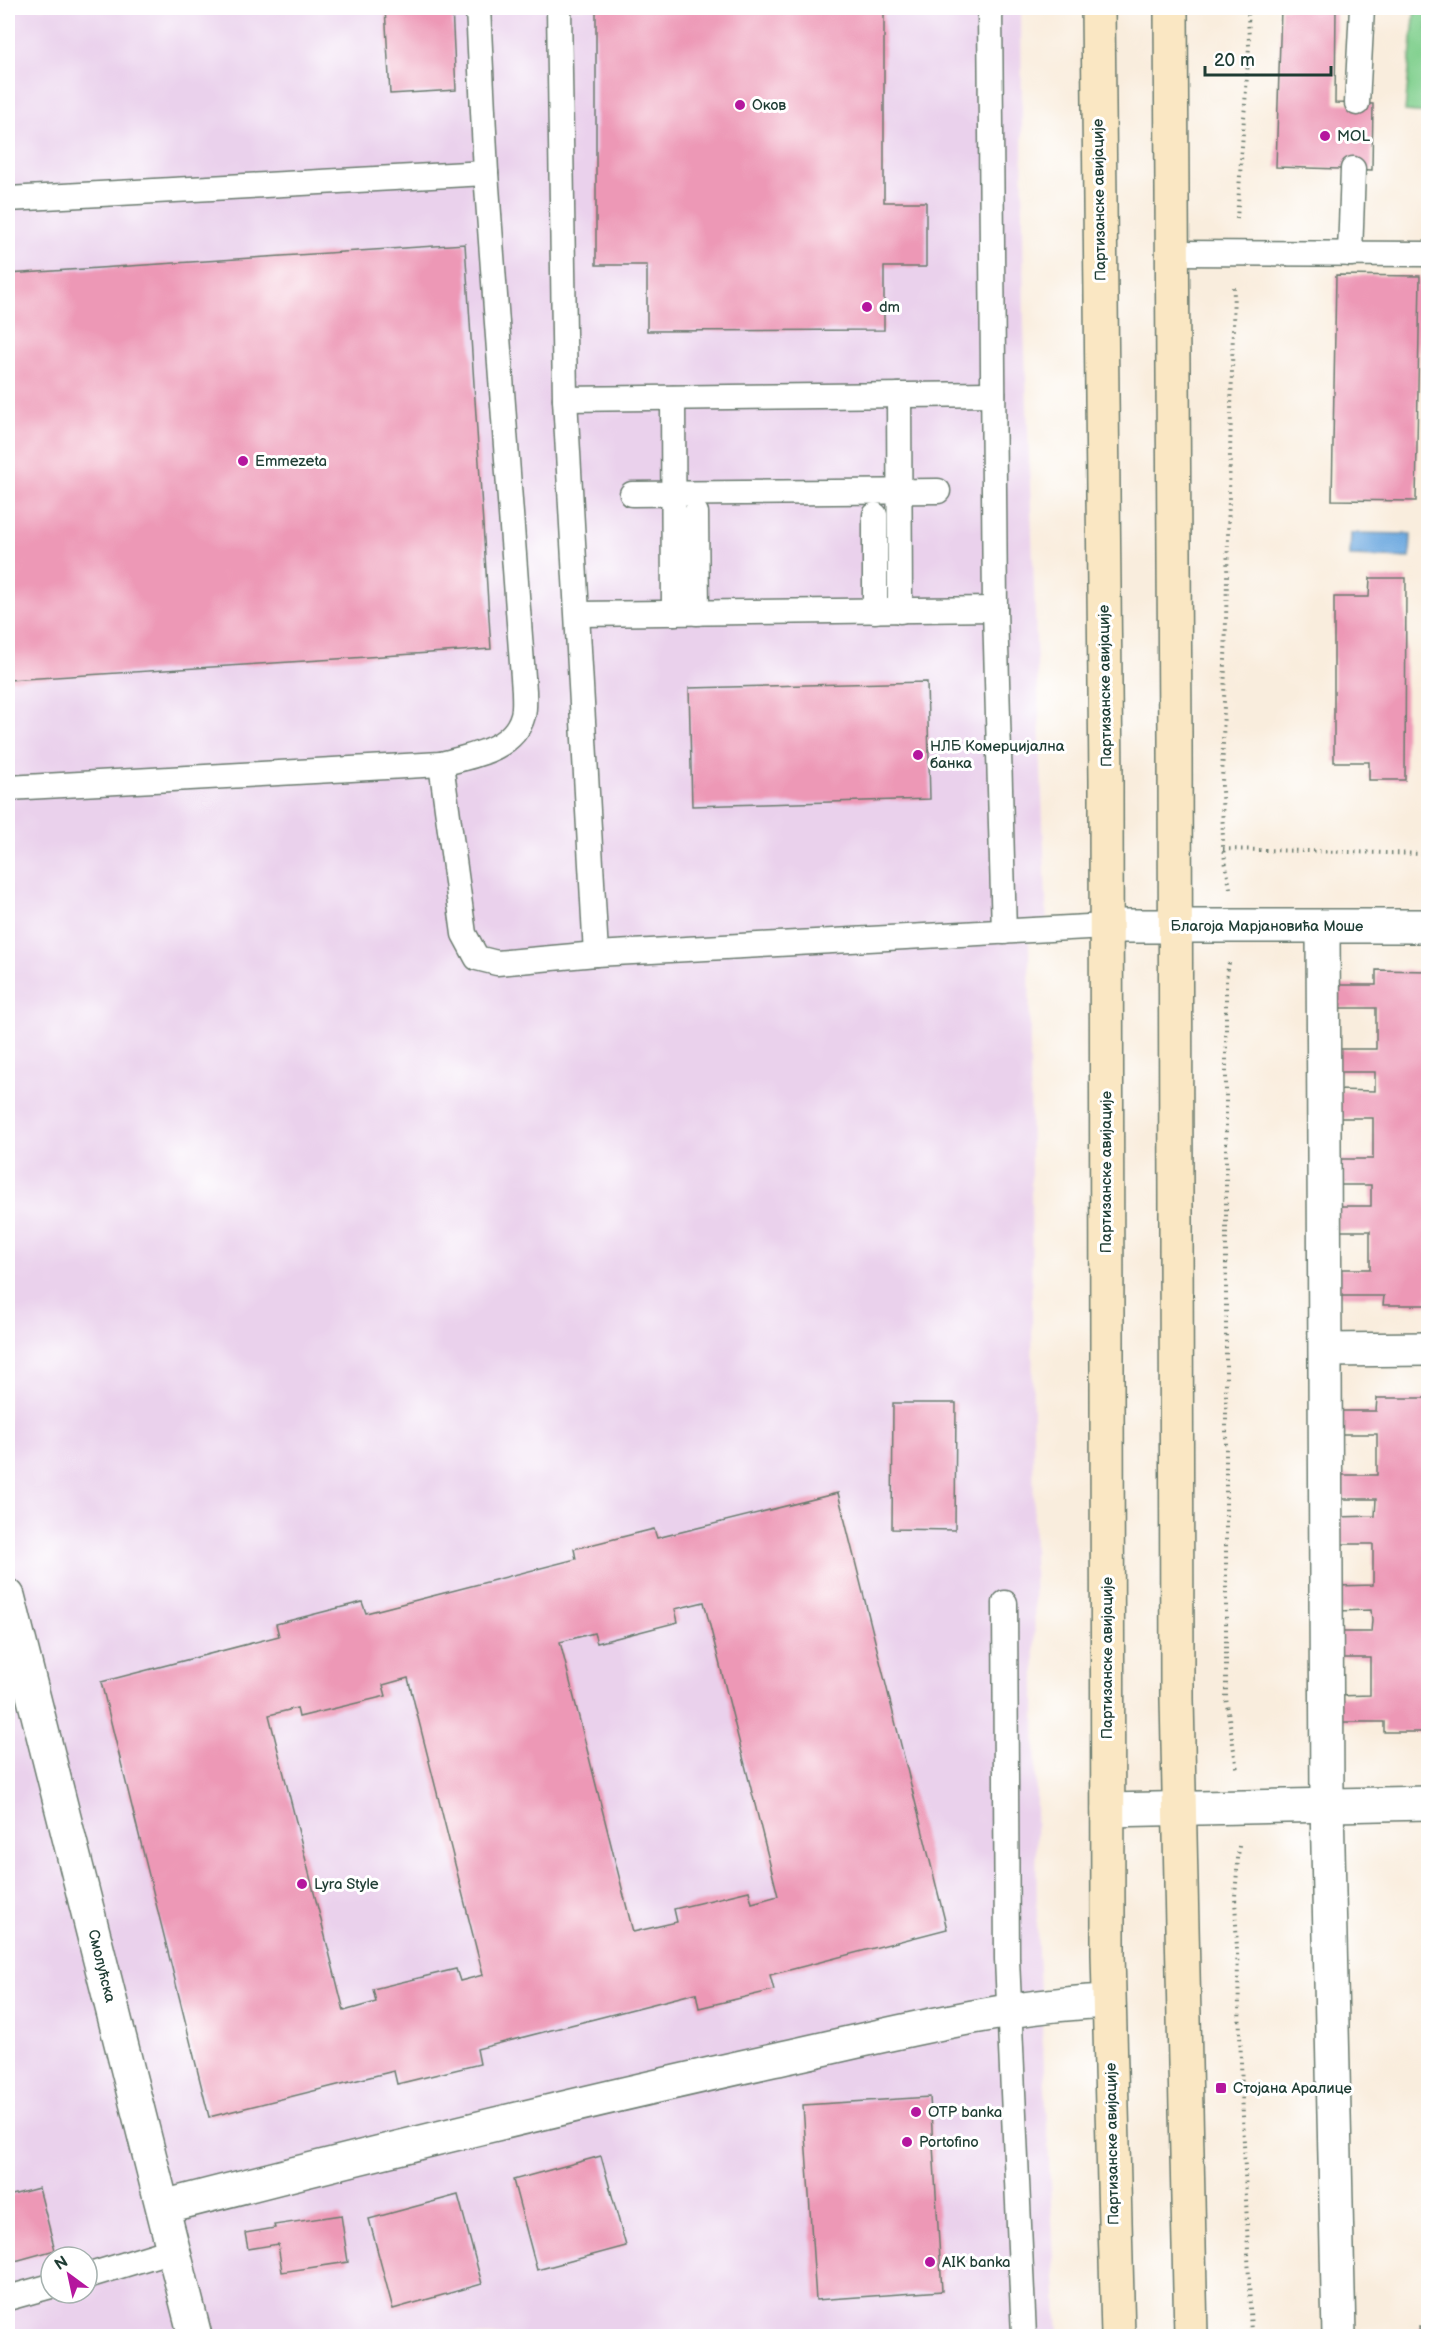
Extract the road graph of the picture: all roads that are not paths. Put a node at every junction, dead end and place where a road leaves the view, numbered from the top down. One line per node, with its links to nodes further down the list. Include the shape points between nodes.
1 (478, 8): 9 (lane)
2 (559, 8): 17 (lane)
3 (990, 8): 14 (lane)
4 (1098, 8): 32 (main road, Партизанске авијације)
5 (1171, 8): 11 (main road)
6 (1362, 8): 7 (lane)
7 (1357, 104)
8 (1353, 169): 12 (lane)
9 (486, 173): 10 (lane); 29 (lane, via 523,715 512,737 480,754)
10 (8, 199)
11 (1172, 253): 12 (lane); 31 (main road)
12 (1350, 254): 13 (lane)
13 (1428, 254)
14 (993, 394): 15 (lane); 24 (lane)
15 (899, 395): 16 (lane); 18 (lane)
16 (673, 398): 17 (lane); 21 (lane)
17 (565, 399): 28 (lane)
18 (900, 491): 19 (lane); 21 (lane); 25 (lane)
19 (938, 491)
20 (632, 494): 21 (lane)
21 (674, 494): 27 (lane)
22 (696, 513): 27 (lane)
23 (875, 515): 26 (lane)
24 (995, 609): 25 (lane); 35 (lane)
25 (900, 610): 26 (lane)
26 (875, 611): 27 (lane)
27 (685, 613): 28 (lane)
28 (578, 614): 36 (lane)
29 (441, 764): 30 (lane); 36 (lane, via 464,934 477,958 498,963)
30 (8, 788)
31 (1176, 925): 32 (street, Благоја Марјановића Моше); 34 (street, Благоја Марјановића Моше); 43 (main road)
32 (1106, 926): 35 (lane); 44 (main road, Партизанске авијације)
33 (1428, 926): 34 (street, Благоја Марјановића Моше)
34 (1323, 927): 38 (street)
35 (1004, 932): 36 (lane)
36 (596, 954)
37 (1428, 1349): 38 (street)
38 (1326, 1350): 42 (street)
39 (8, 1596): 47 (street, Смолућска)
40 (1005, 1603): 46 (lane)
41 (1428, 1803): 42 (street)
42 (1327, 1804): 43 (street); 56 (street)
43 (1179, 1807): 44 (street); 55 (main road)
44 (1108, 1809): 45 (main road, Партизанске авијације)
45 (1108, 2001): 46 (street); 54 (main road, Партизанске авијације)
46 (1010, 2009): 47 (street, via 647,2089); 53 (lane)
47 (163, 2207): 48 (street, Смолућска)
48 (172, 2250): 49 (lane); 52 (street, Смолућска)
49 (99, 2272)
50 (39, 2289): 51 (lane)
51 (8, 2298)
52 (195, 2337)
53 (1024, 2337)
54 (1118, 2337)
55 (1191, 2337)
56 (1339, 2337)

